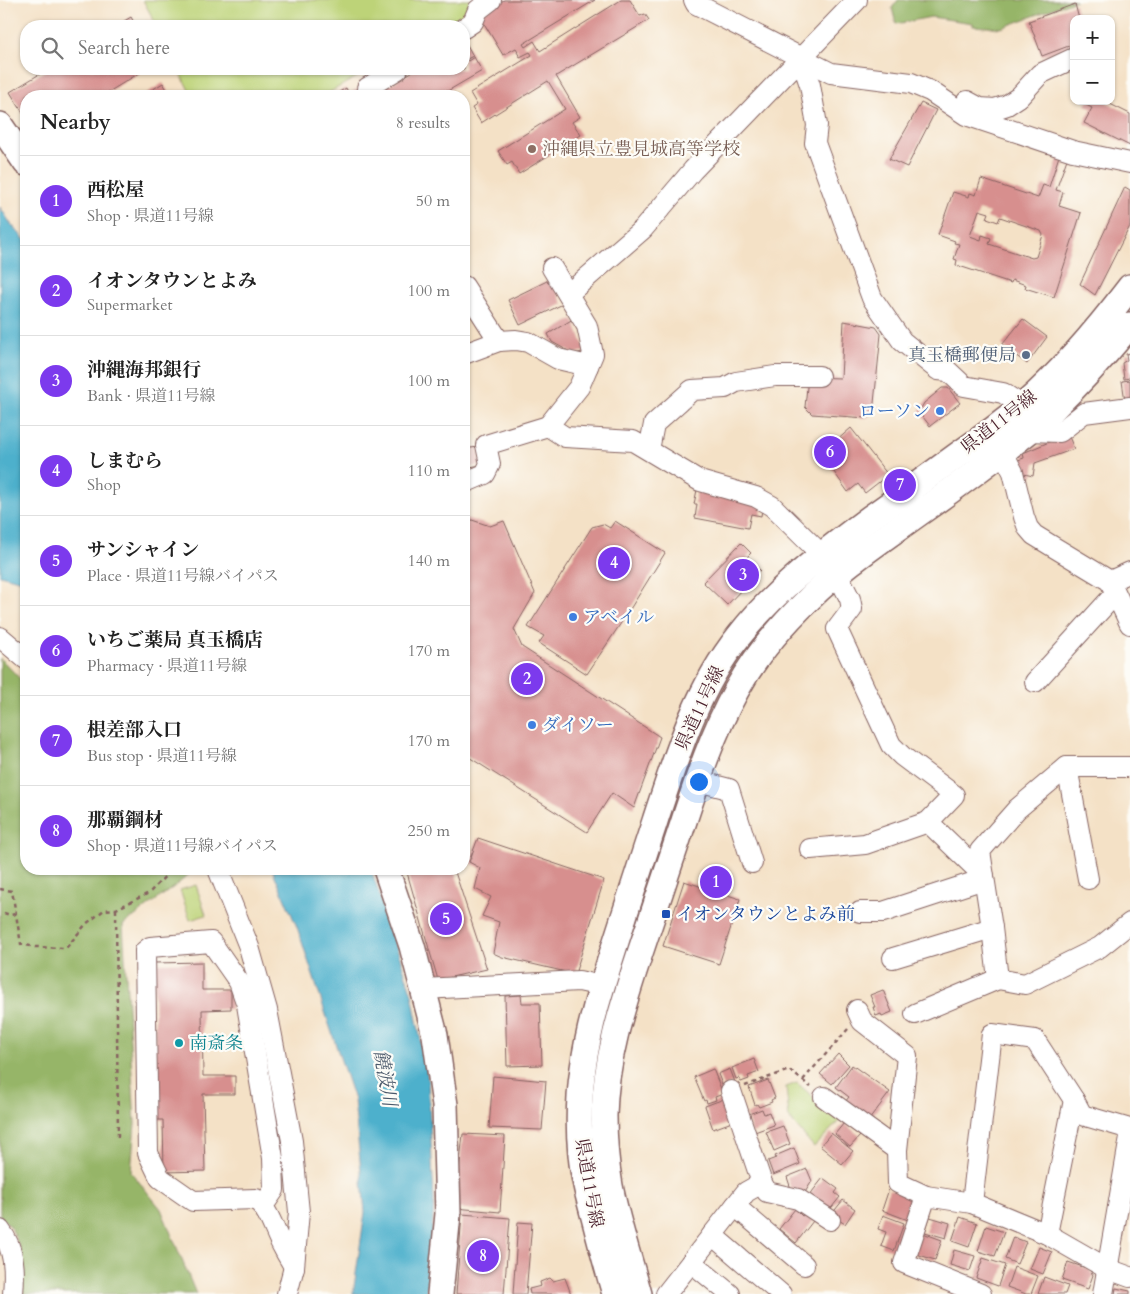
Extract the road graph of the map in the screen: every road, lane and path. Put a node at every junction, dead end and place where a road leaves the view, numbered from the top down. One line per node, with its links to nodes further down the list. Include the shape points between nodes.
1 (491, 0): 4 (street, via 478,10)
2 (694, 0): 5 (street, via 696,4)
3 (857, 0): 5 (street)
4 (470, 24)
5 (801, 59): 9 (street, via 831,73 911,83); 15 (street, via 694,170 643,230); 22 (street, via 810,85 817,125 815,143 872,298 902,341 938,370 948,371 964,386 1003,393)
6 (1070, 60): 9 (street, via 1040,74 1019,97 995,109 980,108 947,87)
7 (389, 75): 8 (street)
8 (369, 90)
9 (939, 97): 12 (street, via 966,115 1073,150)
10 (0, 125): 11 (main road)
11 (20, 154)
12 (1130, 163)
13 (552, 268): 15 (street)
14 (1130, 287): 22 (main road, 県道11号線, via 1094,334)
15 (568, 294): 20 (street, via 586,326 593,354)
16 (470, 295): 18 (street)
17 (1130, 325): 25 (main road, 県道11号線, via 1074,388)
18 (499, 341): 19 (street); 20 (street, via 528,342 558,360)
19 (470, 352)
20 (588, 366): 24 (street, via 579,387)
21 (819, 376): 27 (street, via 775,376 736,382 725,388 692,390 654,424)
22 (1023, 406): 26 (main road, 県道11号線)
23 (1130, 407): 25 (street, via 1084,413 1060,432)
24 (548, 426): 27 (street, via 565,437 632,441); 28 (street, via 486,445 490,464 485,474)
25 (1028, 431): 26 (main road, 県道11号線)
26 (994, 443): 29 (main road, 県道11号線); 31 (street, via 1013,472 1028,528)
27 (648, 450): 29 (street, via 700,481 756,497 772,506)
28 (470, 480)
29 (829, 564): 38 (main road, 県道11号線, via 811,597 764,648 744,676 727,708); 39 (street, via 843,585 852,609 837,629 891,745 954,795); 56 (main road, 県道11号線, via 793,580 749,624 724,656 708,684 669,779)
30 (1130, 572): 31 (street)
31 (1113, 587): 32 (street); 35 (street)
32 (1130, 624)
33 (0, 637): 34 (street)
34 (20, 654)
35 (1035, 682)
36 (1066, 767): 37 (street); 45 (street, via 1017,809 980,852); 46 (street)
37 (1130, 767)
38 (698, 781): 41 (street, via 729,789); 86 (main road, 県道11号線, via 625,997 606,1087 604,1136 610,1185)
39 (928, 822): 40 (street, via 865,844); 45 (street)
40 (810, 849)
41 (752, 863)
42 (166, 875): 48 (path, via 149,893)
43 (220, 875): 79 (street, via 249,947 268,1010 292,1142 298,1212)
44 (388, 875): 57 (main road)
45 (984, 878): 49 (street, via 883,912); 53 (street)
46 (1088, 879)
47 (0, 889): 51 (path, via 12,891)
48 (116, 909): 51 (path, via 104,910 86,924 66,948 35,948 21,944); 66 (path)
49 (860, 912)
50 (4, 913): 51 (path)
51 (16, 914)
52 (1130, 922): 55 (street, via 1100,947 1025,984)
53 (992, 928): 54 (street); 55 (street)
54 (893, 958)
55 (998, 979): 58 (street)
56 (602, 986): 57 (street, via 579,981); 85 (main road, 県道11号線, via 583,1063 579,1107 581,1155 585,1182)
57 (423, 989): 84 (main road, via 435,1035 445,1105 448,1214)
58 (915, 1014)
59 (855, 1017): 60 (path); 67 (street, via 907,1056)
60 (803, 1080): 61 (path, via 789,1070); 62 (path)
61 (731, 1092): 68 (street)
62 (824, 1097): 67 (street)
63 (1074, 1100): 64 (street, via 1082,1115); 70 (street, via 1035,1040 992,1034); 75 (street)
64 (1130, 1129)
65 (1130, 1137): 80 (street)
66 (118, 1140)
67 (897, 1150): 69 (street, via 898,1183)
68 (762, 1183): 72 (street, via 746,1192); 73 (street, via 767,1192 798,1199)
69 (926, 1196): 70 (street); 90 (street, via 904,1263)
70 (972, 1203): 75 (street)
71 (263, 1206): 71 (street, via 256,1199 193,1201 160,1178 148,1153 146,951 150,947 211,942 238,982 247,1005 273,1158 274,1190); 79 (street)
72 (735, 1206): 76 (street); 78 (street)
73 (830, 1220)
74 (0, 1230): 82 (street, via 7,1239 13,1258)
75 (1047, 1234): 80 (street)
76 (712, 1235): 77 (street); 89 (street)
77 (691, 1262): 87 (street); 88 (street)
78 (804, 1266)
79 (294, 1267): 83 (street)
80 (1108, 1269): 81 (street); 91 (street)
81 (1130, 1277)
82 (13, 1294)
83 (287, 1294)
84 (440, 1294)
85 (615, 1294)
86 (639, 1294)
87 (666, 1294)
88 (730, 1294)
89 (781, 1294)
90 (981, 1294)
91 (1103, 1294)

